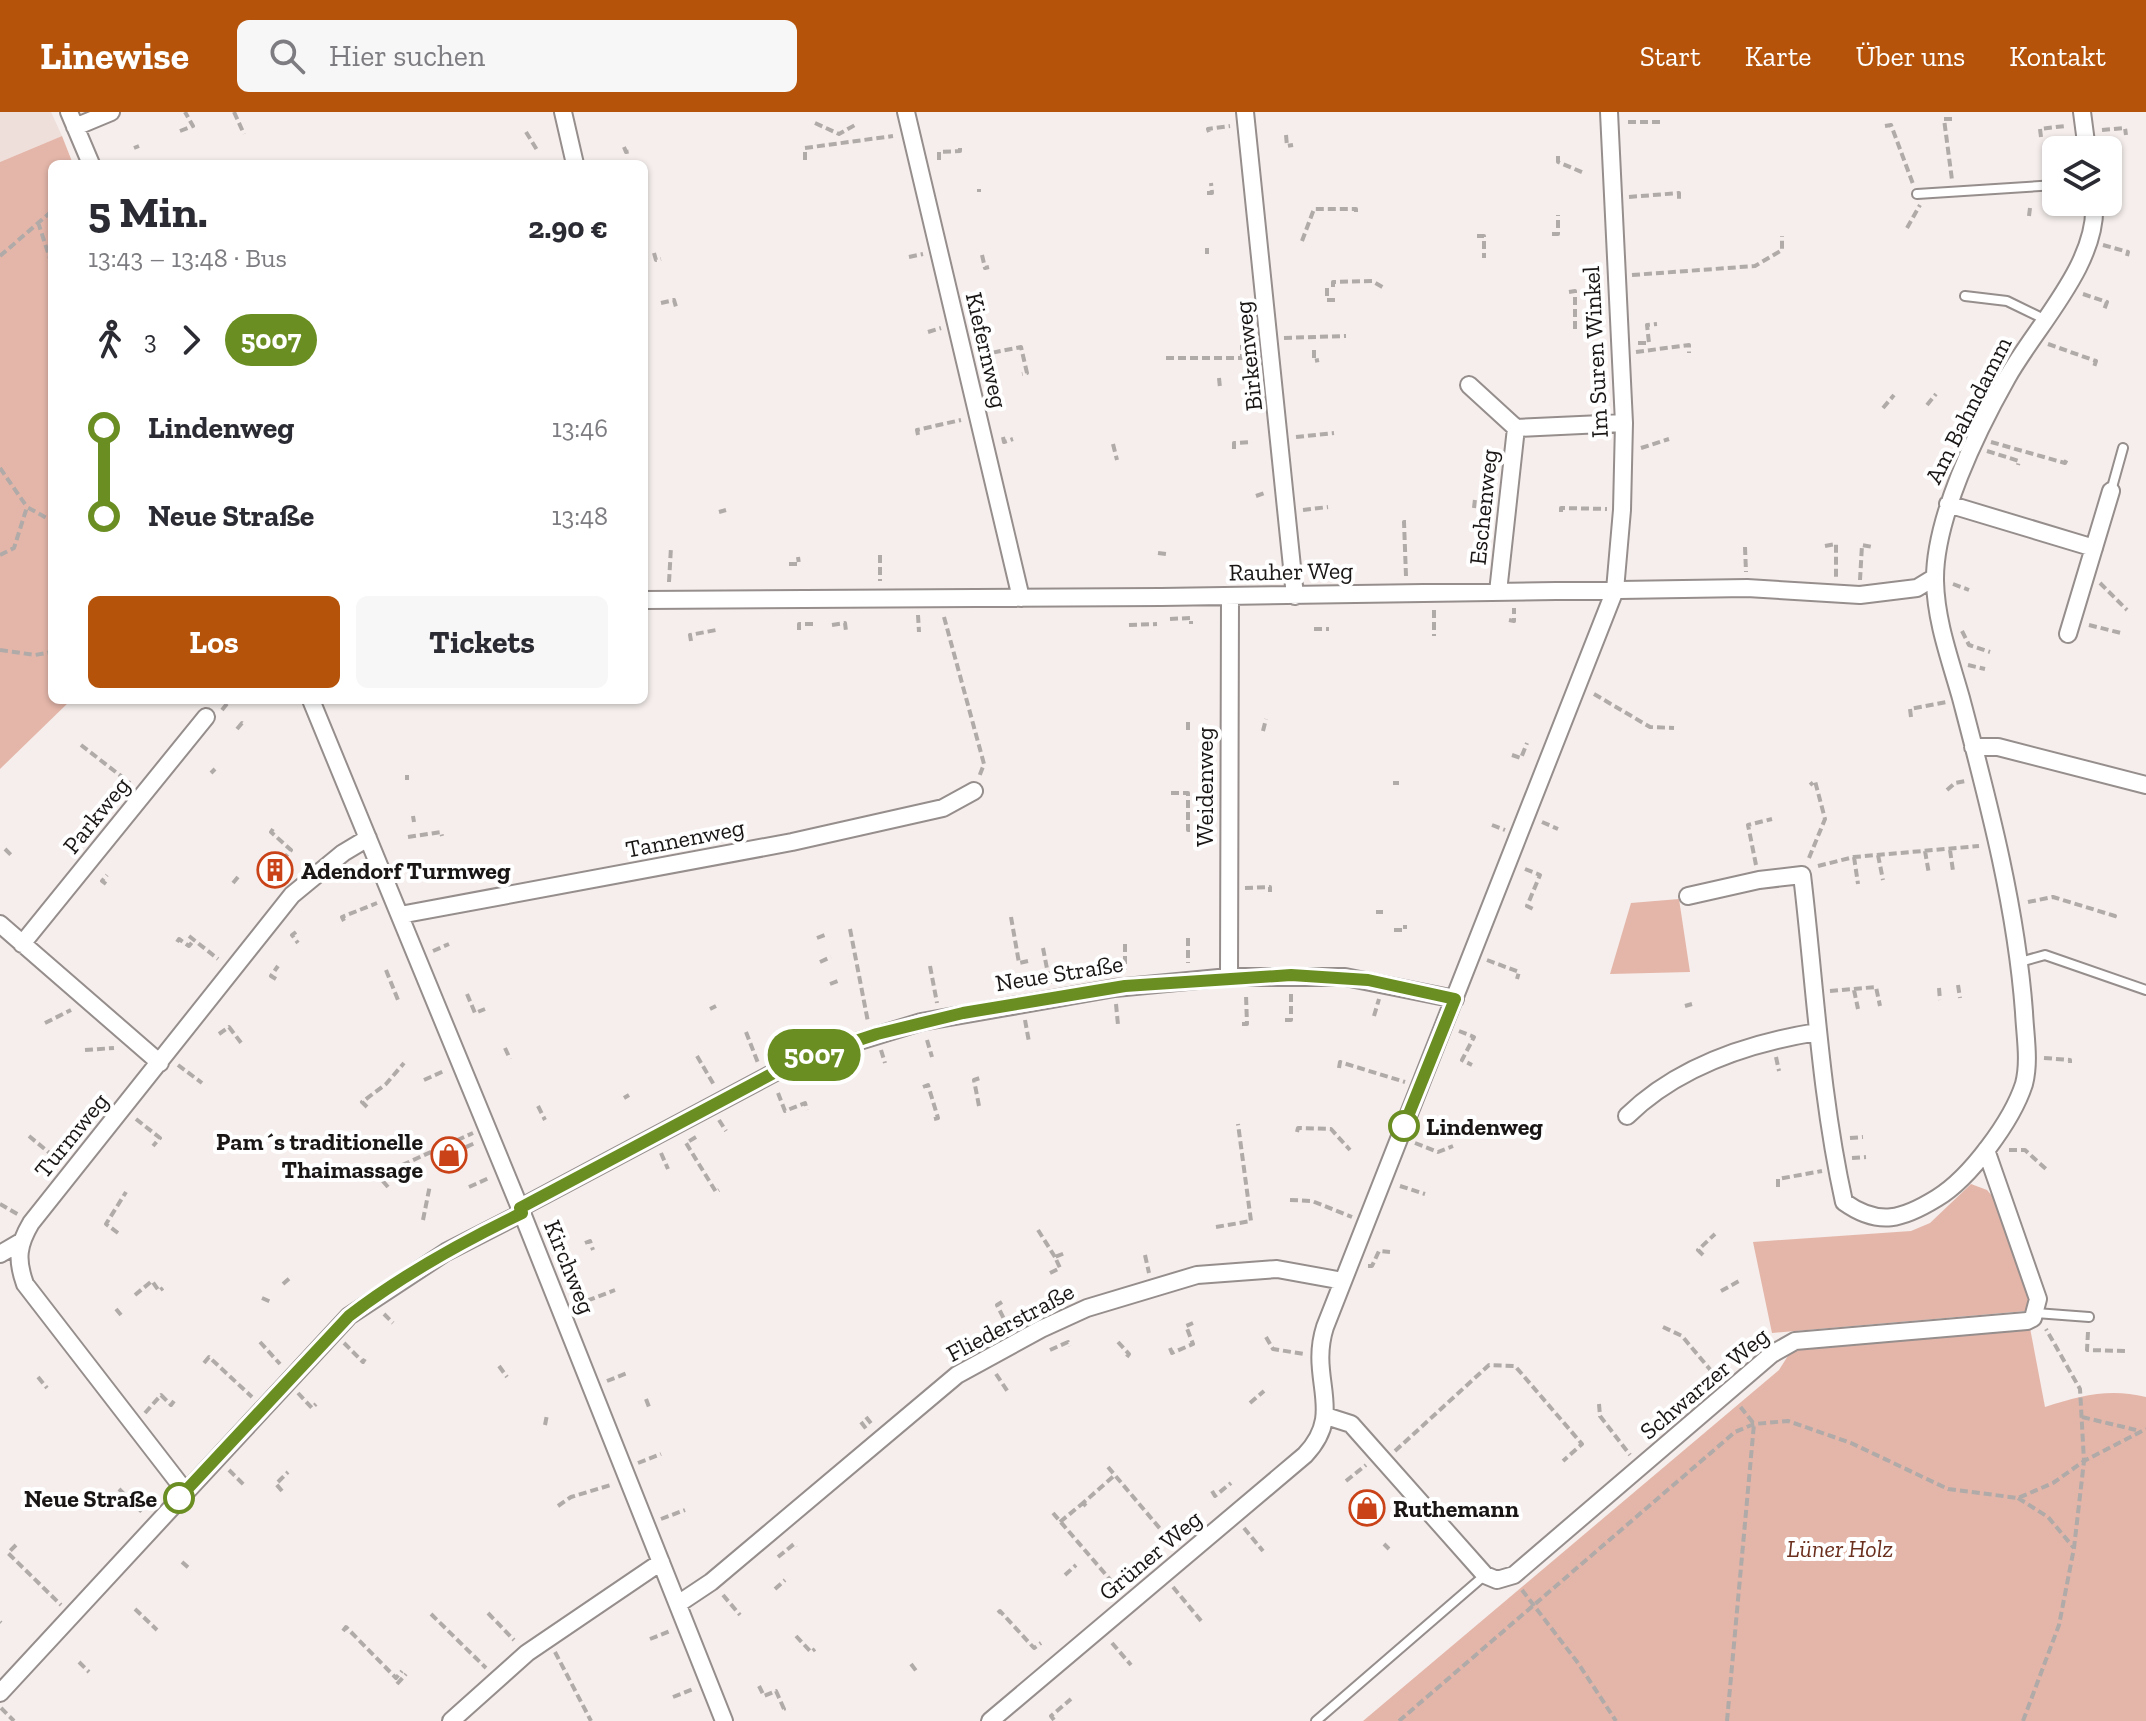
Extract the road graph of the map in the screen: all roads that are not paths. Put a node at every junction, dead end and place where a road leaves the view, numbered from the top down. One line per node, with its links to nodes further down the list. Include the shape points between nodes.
1 (111, 112): 6 (street)
2 (563, 112): 8 (street)
3 (906, 112): 26 (street, Kiefernweg)
4 (1609, 117): 15 (street, Im Suren Winkel)
5 (1246, 118): 25 (street, Birkenweg)
6 (72, 119): 7 (street)
7 (89, 160)
8 (574, 160)
9 (2042, 186): 10 (lane)
10 (1917, 194)
11 (2092, 216): 13 (street, Am Bahndamm, via 2089,242)
12 (1965, 296): 13 (lane, via 2007,301)
13 (2044, 319): 19 (street, Am Bahndamm, via 2007,378)
14 (1469, 385): 16 (street, Eschenweg)
15 (1624, 423): 16 (street, Eschenweg); 22 (street, Im Suren Winkel)
16 (1516, 428): 23 (street, Eschenweg)
17 (2123, 448): 18 (lane)
18 (2111, 491): 20 (street)
19 (1948, 504): 20 (street); 21 (street, Am Bahndamm)
20 (2094, 548): 28 (street)
21 (1935, 577): 22 (street, Rauher Weg, via 1917,588 1860,595 1747,588); 31 (street, Am Bahndamm, via 1938,620)
22 (1615, 590): 23 (street, Rauher Weg); 42 (street)
23 (1498, 592): 25 (street, Rauher Weg)
24 (1230, 596): 25 (street, Rauher Weg); 26 (street, Rauher Weg); 40 (street, Weidenweg, via 1229,888)
25 (1295, 596)
26 (1021, 598): 27 (street, Rauher Weg)
27 (648, 600)
28 (2070, 627)
29 (313, 704): 34 (street, Kirchweg)
30 (206, 717): 38 (street, Parkweg)
31 (1973, 747): 32 (street, via 1998,747); 39 (street)
32 (2146, 785)
33 (974, 791): 36 (street, Tannenweg, via 943,808 792,842)
34 (368, 838): 36 (street, Kirchweg); 44 (street, Turmweg, via 292,895)
35 (1688, 896): 43 (street, via 1802,875)
36 (400, 915): 47 (street, Kirchweg)
37 (0, 924): 38 (street)
38 (22, 944): 44 (street)
39 (2020, 962): 41 (lane, via 2045,955); 46 (street, via 2024,1082)
40 (1237, 976): 42 (street, Neue Straße, via 1368,980); 47 (street, Neue Straße, via 1125,986 941,1018 798,1060)
41 (2146, 990)
42 (1455, 999): 50 (street)
43 (1817, 1032): 45 (street, via 1717,1058 1669,1084); 46 (street, via 1836,1169 1844,1202 1861,1214 1909,1215 1942,1195)
44 (163, 1059): 48 (street, Turmweg)
45 (1627, 1116)
46 (1986, 1150): 51 (street, via 2038,1299)
47 (521, 1210): 54 (street, Neue Straße, via 349,1316); 55 (street, Kirchweg)
48 (19, 1243): 49 (street); 54 (street, via 18,1265 25,1284)
49 (0, 1254)
50 (1343, 1281): 53 (street, via 1318,1356); 57 (street, Fliederstraße, via 1277,1269 1197,1275 1087,1308 1015,1342 957,1375)
51 (2036, 1313): 52 (lane); 56 (street, Schwarzer Weg, via 2027,1321 1795,1341 1772,1354 1514,1575 1497,1580)
52 (2089, 1317)
53 (1326, 1416): 56 (street, via 1351,1424); 61 (street, Grüner Weg, via 1316,1444)
54 (185, 1491): 58 (street, Neue Straße)
55 (661, 1562): 57 (street, Kirchweg); 59 (street, via 527,1653)
56 (1485, 1575): 62 (lane)
57 (678, 1604): 60 (street, Kirchweg)
58 (0, 1693)
59 (451, 1721)
60 (724, 1721)
61 (990, 1721)
62 (1316, 1721)

